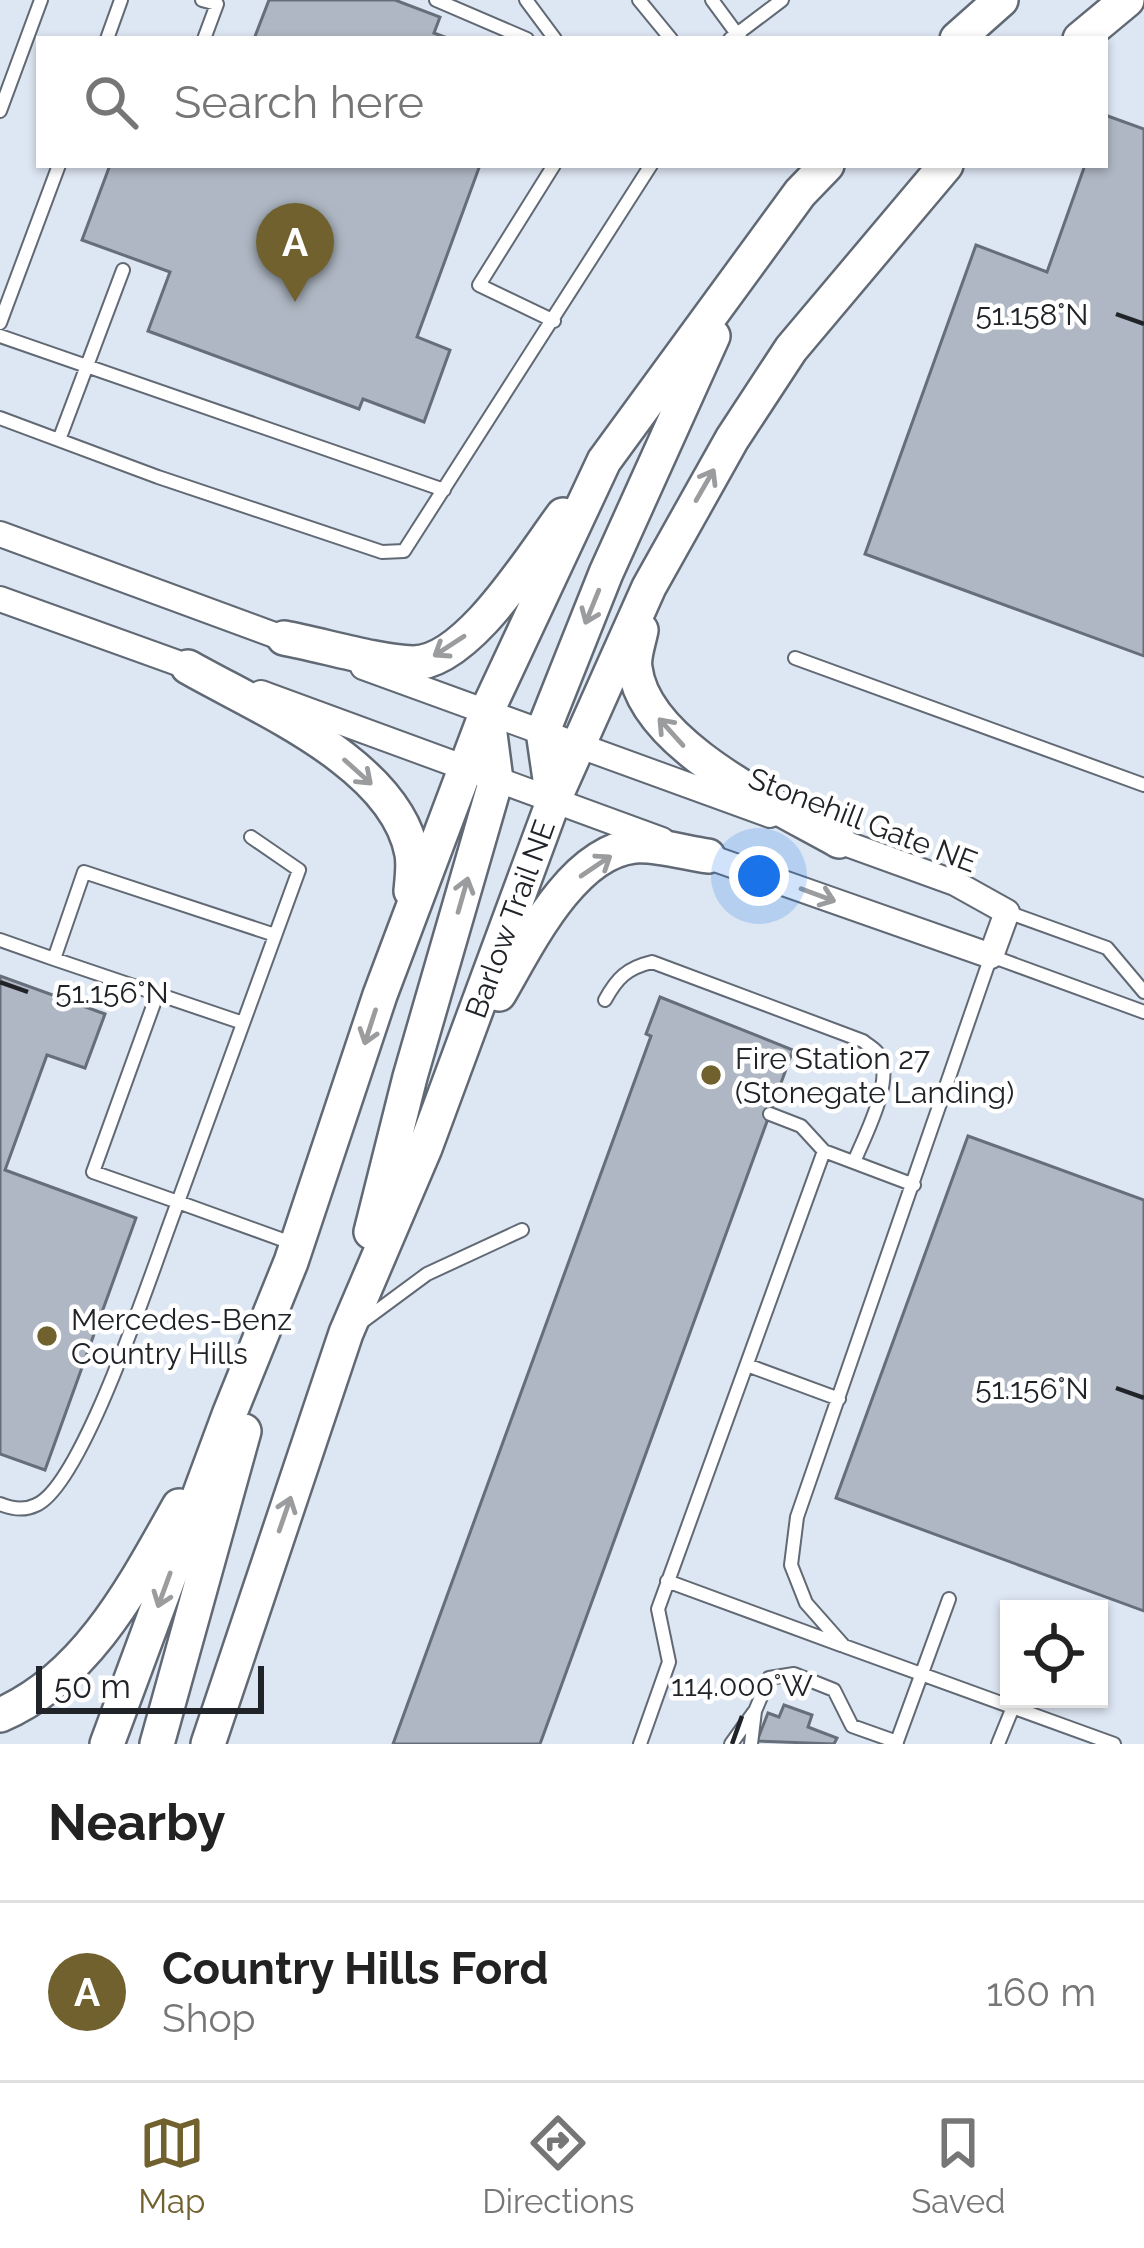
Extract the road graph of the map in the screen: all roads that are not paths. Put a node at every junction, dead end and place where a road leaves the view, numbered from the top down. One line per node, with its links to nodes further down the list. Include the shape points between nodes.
1 (41, 0): 20 (lane)
2 (121, 0): 11 (lane)
3 (436, 0): 13 (lane)
4 (526, 0): 14 (lane)
5 (639, 0): 15 (lane)
6 (712, 0): 16 (lane)
7 (782, 0): 17 (lane)
8 (1001, 0): 18 (main road)
9 (1126, 0): 19 (main road)
10 (214, 1): 12 (lane)
11 (107, 36)
12 (205, 36)
13 (519, 36)
14 (553, 36)
15 (669, 36)
16 (735, 36)
17 (737, 36)
18 (960, 36)
19 (1084, 36)
20 (0, 111)
21 (58, 168): 29 (lane)
22 (552, 168): 28 (lane, via 479,285)
23 (649, 168): 28 (lane)
24 (824, 168): 27 (main road)
25 (943, 168): 37 (main road, Barlow Trail NE, one-way to 25, via 790,350)
26 (123, 270): 31 (lane)
27 (743, 271): 34 (main road); 43 (main road, one-way to 43)
28 (554, 321): 35 (lane)
29 (0, 323)
30 (0, 336): 31 (lane)
31 (85, 368): 33 (lane); 35 (lane)
32 (0, 418): 33 (lane)
33 (59, 440): 35 (lane, via 382,552 404,551)
34 (604, 461): 39 (main road, one-way to 39, via 451,651 416,663); 42 (main road)
35 (444, 490)
36 (0, 534): 39 (street, Stonehill Gate NE)
37 (649, 587): 44 (main road, Barlow Trail NE); 49 (main road, one-way to 37, via 688,751 652,711 634,668)
38 (0, 598): 41 (street)
39 (284, 638): 42 (street, Stonehill Gate NE)
40 (795, 658): 46 (lane)
41 (188, 667): 45 (street); 52 (main road, one-way to 52, via 357,768 390,803 412,854)
42 (487, 711): 43 (street, Stonehill Gate NE); 45 (main road)
43 (543, 731): 44 (street, Stonehill Gate NE); 47 (main road)
44 (577, 745): 47 (main road, Barlow Trail NE); 49 (street, Stonehill Gate NE)
45 (480, 774): 47 (street); 52 (main road); 70 (main road, one-way to 45)
46 (1144, 785)
47 (553, 802): 50 (street); 62 (main road, Barlow Trail NE)
48 (251, 837): 53 (lane, via 299,870)
49 (839, 841): 51 (street, Stonehill Gate NE)
50 (708, 856): 55 (street, one-way to 55); 62 (main road, one-way to 50, via 557,898 596,862 633,846)
51 (1007, 911): 55 (street); 57 (lane, via 1107,948)
52 (410, 917): 69 (main road, one-way to 69)
53 (275, 935): 56 (lane, via 84,872); 61 (lane)
54 (0, 940): 56 (lane)
55 (991, 956): 60 (lane); 66 (lane)
56 (54, 959): 58 (lane)
57 (1144, 992)
58 (157, 994): 61 (lane); 67 (lane, via 93,1172)
59 (605, 1000): 65 (lane, via 616,979 652,962 863,1041 879,1054 884,1074)
60 (1144, 1012)
61 (243, 1023): 67 (lane)
62 (457, 1062): 70 (main road, Barlow Trail NE)
63 (770, 1114): 64 (lane, via 801,1126)
64 (824, 1151): 65 (lane); 71 (lane)
65 (854, 1162): 66 (lane)
66 (914, 1185): 72 (lane)
67 (178, 1202): 69 (lane); 74 (lane, via 62,1483 38,1505)
68 (522, 1230): 70 (lane, via 428,1274)
69 (294, 1254): 73 (main road); 87 (main road)
70 (346, 1333): 77 (main road, Barlow Trail NE, one-way to 70)
71 (747, 1365): 72 (lane); 75 (lane)
72 (838, 1399): 78 (lane, via 797,1517 791,1565 806,1603)
73 (230, 1415): 84 (main road, via 120,1610 58,1677); 86 (main road, one-way to 86)
74 (0, 1504)
75 (668, 1580): 78 (lane); 90 (lane, via 658,1609 669,1662)
76 (949, 1599): 79 (lane)
77 (247, 1629): 88 (main road, Barlow Trail NE); 89 (main road)
78 (844, 1646): 79 (lane)
79 (922, 1674): 80 (lane); 85 (lane)
80 (1000, 1702)
81 (1013, 1708): 93 (lane)
82 (1016, 1708): 94 (lane)
83 (755, 1711): 85 (lane, via 769,1678 794,1674 834,1690 852,1726); 91 (lane); 92 (lane)
84 (0, 1715)
85 (897, 1743)
86 (107, 1744)
87 (157, 1744)
88 (208, 1744)
89 (223, 1744)
90 (640, 1744)
91 (731, 1744)
92 (751, 1744)
93 (998, 1744)
94 (1114, 1744)

